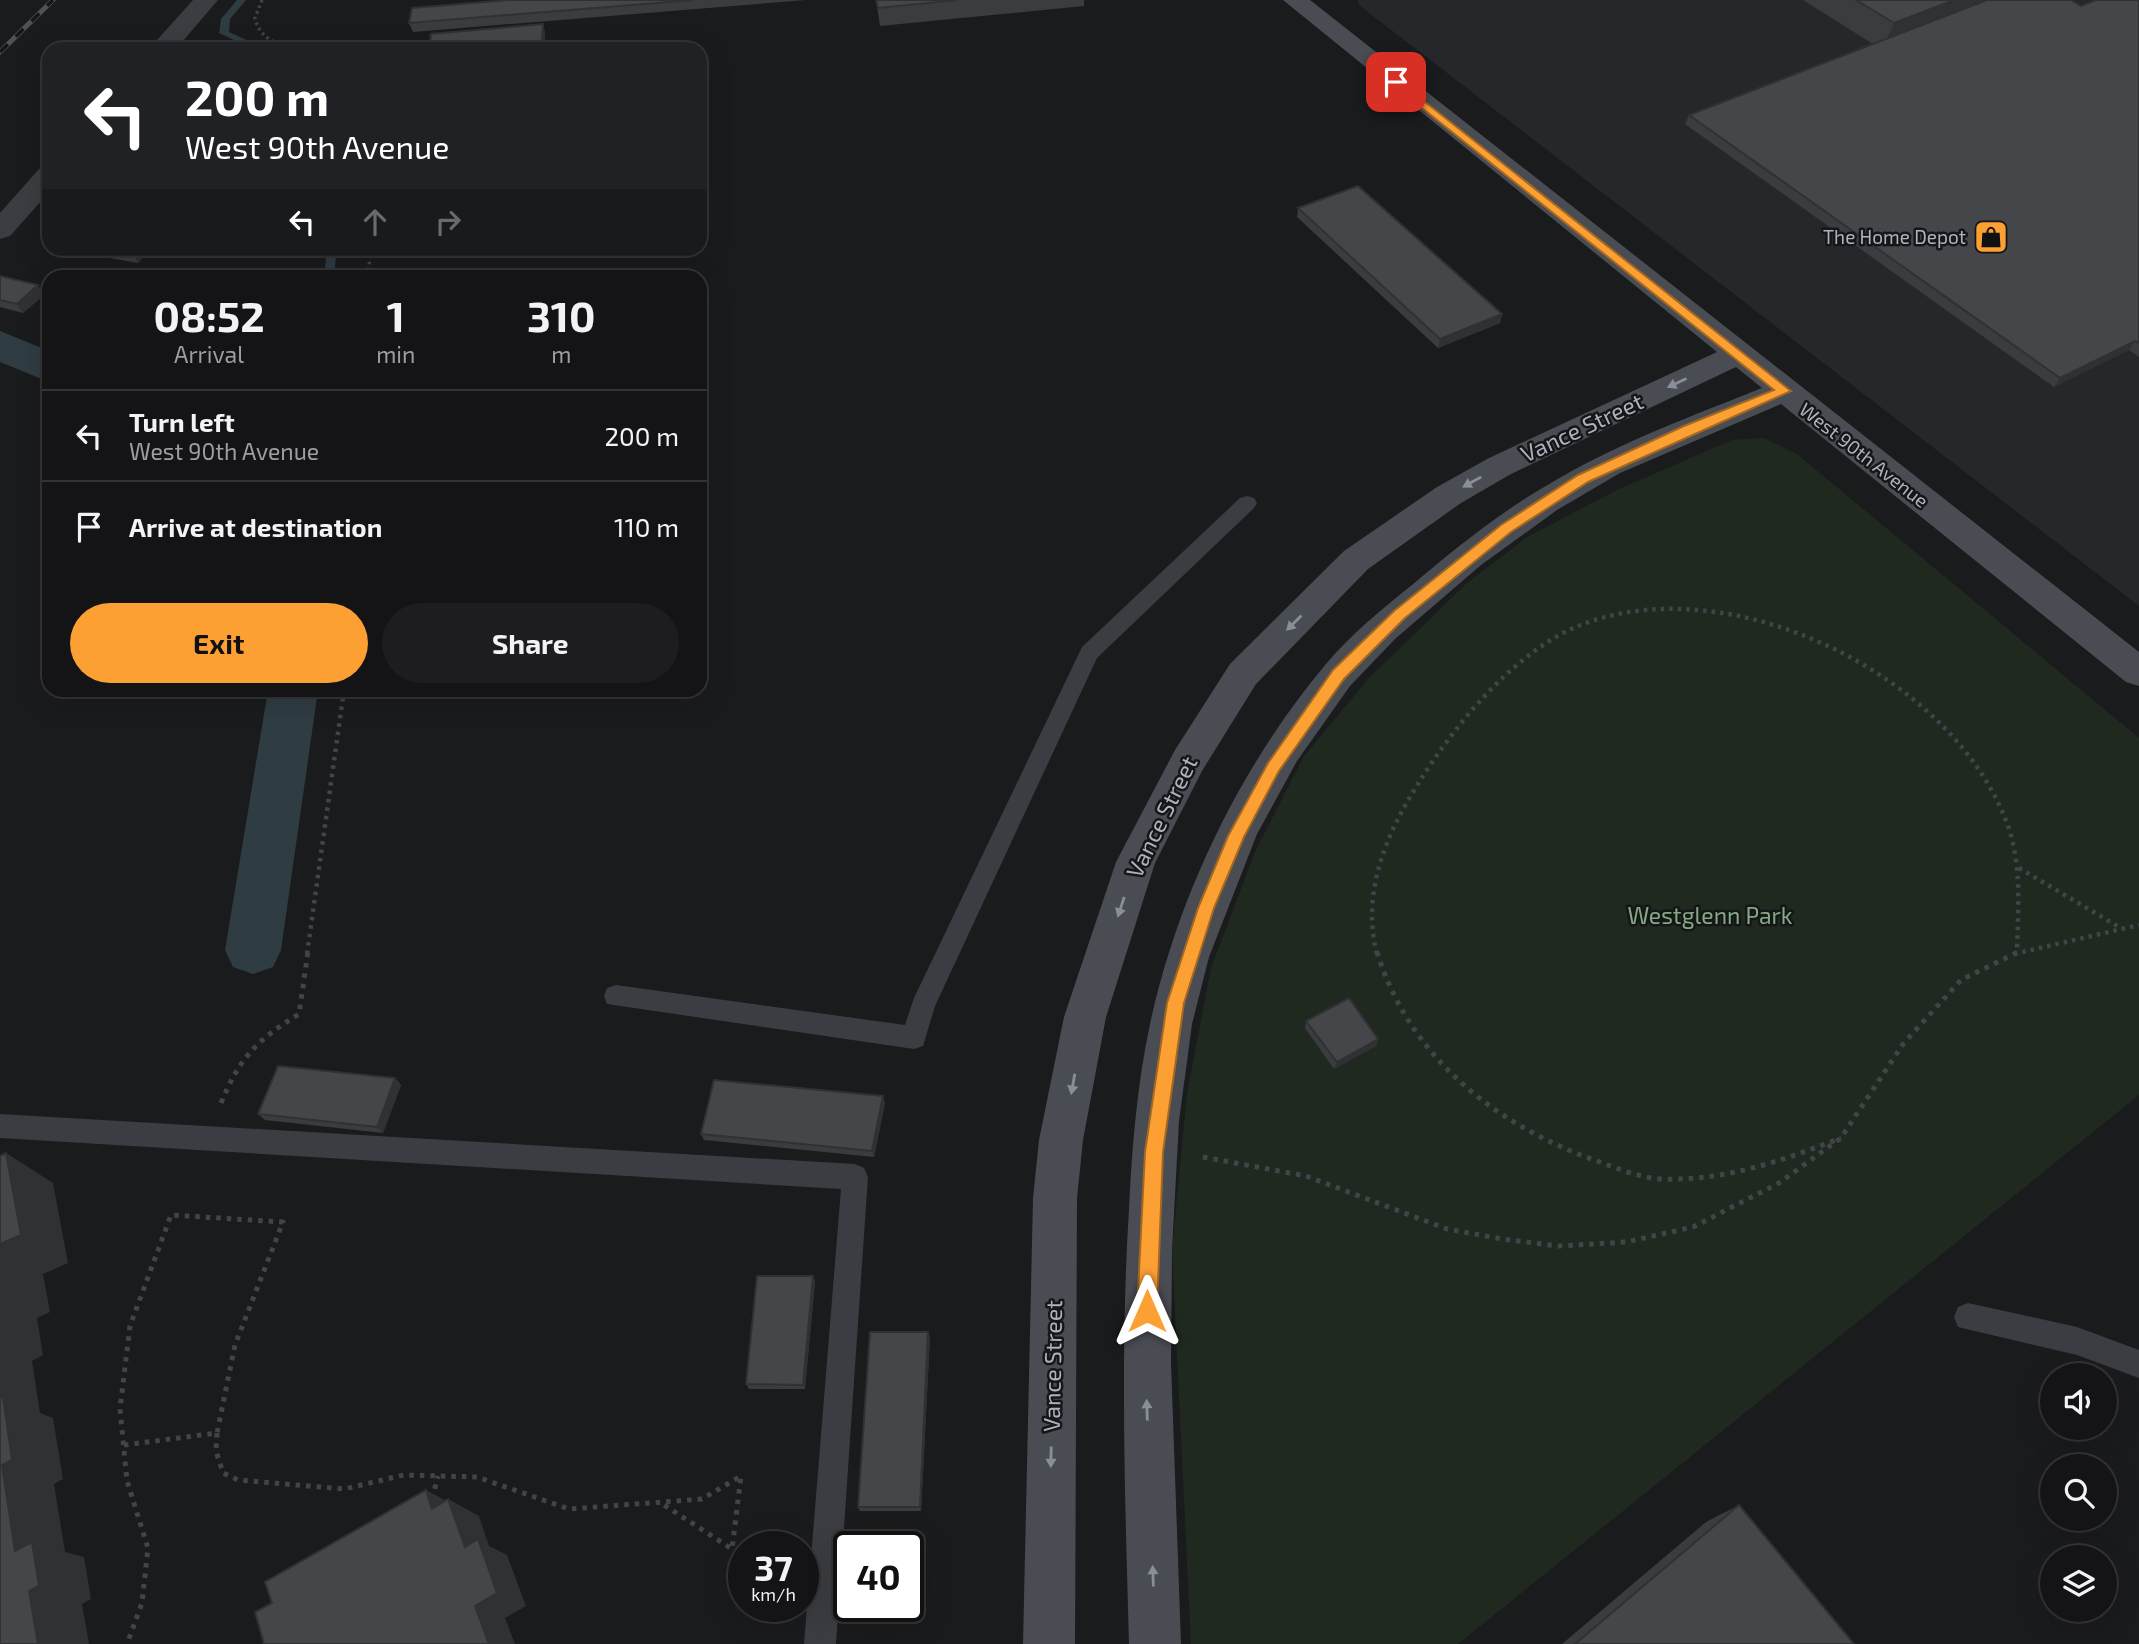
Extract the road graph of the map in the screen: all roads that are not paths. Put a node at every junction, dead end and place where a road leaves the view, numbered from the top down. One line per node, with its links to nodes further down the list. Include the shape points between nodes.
1 (206, 0): 3 (street)
2 (1295, 0): 6 (street, West 90th Avenue)
3 (168, 42)
4 (42, 183): 5 (street)
5 (0, 230)
6 (1738, 354): 7 (street, West 90th Avenue); 15 (street, Vance Street, one-way to 15, via 1500,466 1411,520 1356,561 1243,674 1188,761 1136,862 1085,1017 1061,1140 1055,1198)
7 (1784, 391): 9 (street, West 90th Avenue); 16 (street, Vance Street, one-way to 7, via 1147,1382 1147,1264 1154,1152 1176,1003 1206,908 1236,836 1273,767 1338,674 1450,571 1583,478)
8 (1247, 503): 10 (lane, via 1089,653 923,1006 914,1038)
9 (2139, 672)
10 (615, 996)
11 (0, 1126): 14 (lane, via 855,1177)
12 (1968, 1317): 13 (lane, via 2077,1342)
13 (2139, 1364)
14 (820, 1644)
15 (1049, 1644)
16 (1155, 1644)

